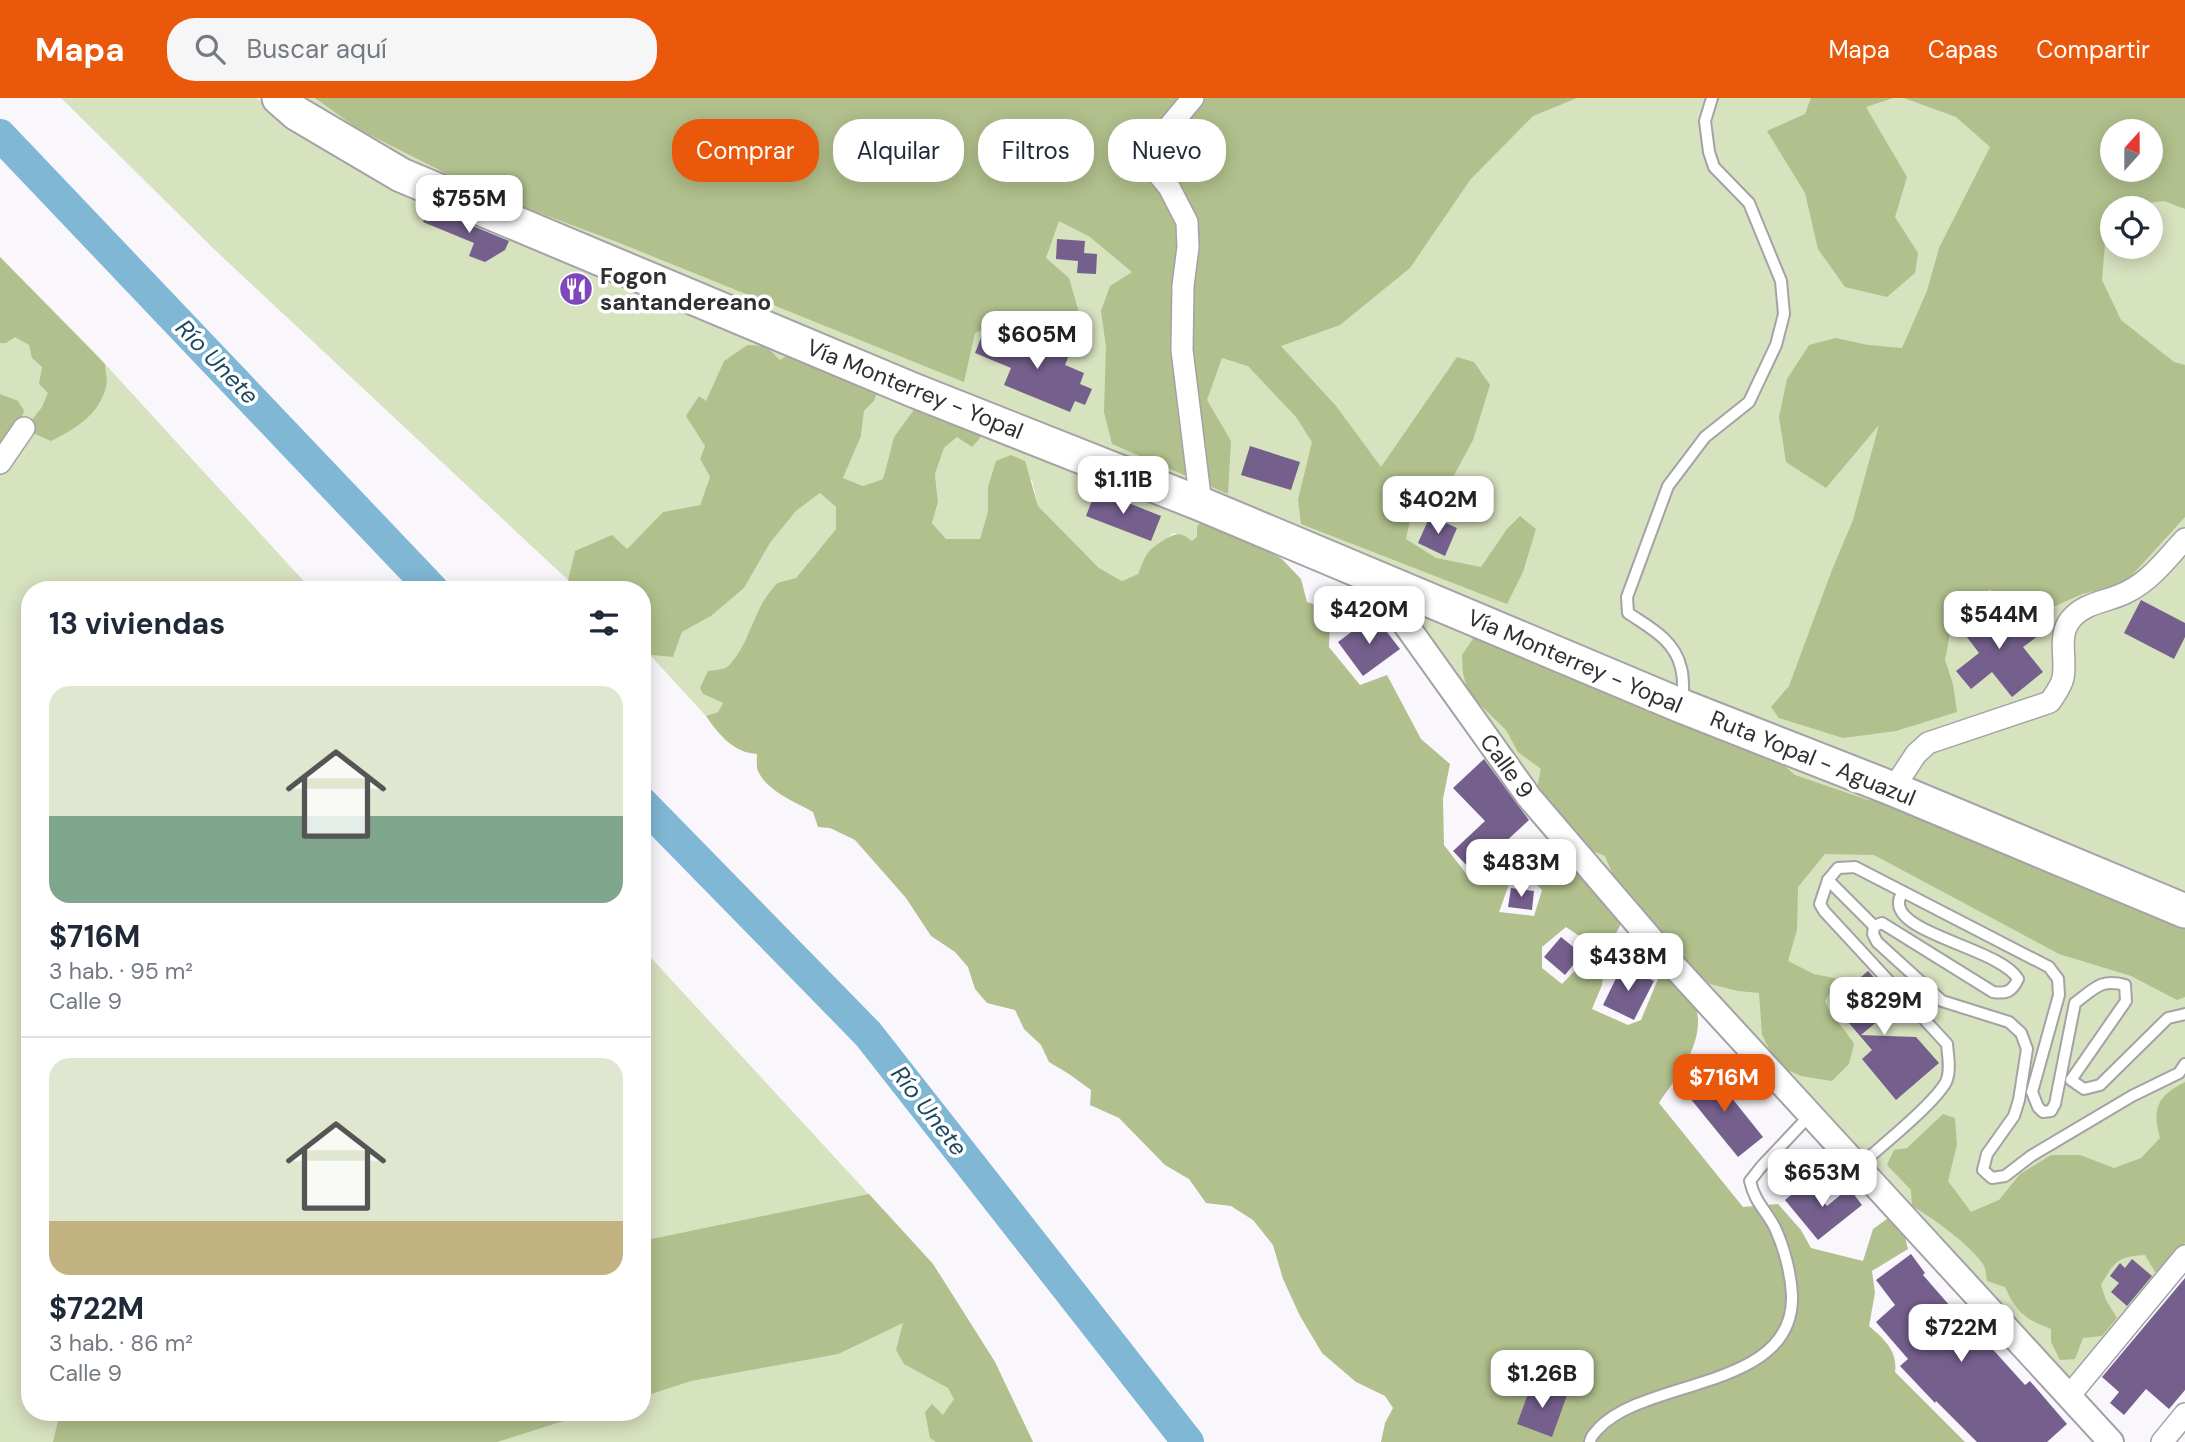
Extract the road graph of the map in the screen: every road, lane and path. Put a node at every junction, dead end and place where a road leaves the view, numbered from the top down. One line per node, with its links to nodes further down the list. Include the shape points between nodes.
1 (279, 98): 6 (highway, Vía Monterrey - Yopal, via 296,113 401,174 914,390)
2 (1193, 98): 6 (street, via 1152,146 1155,170 1187,222 1182,350)
3 (1712, 98): 9 (lane, via 1705,121 1709,152 1714,167 1749,202 1781,281 1784,314 1776,345 1749,402 1705,437 1668,486 1627,597 1628,613 1666,639 1675,653)
4 (24, 428): 5 (street)
5 (0, 463)
6 (1201, 504): 8 (highway, Vía Monterrey - Yopal)
7 (2185, 539): 10 (street, via 2150,577 2128,592 2086,606 2069,620 2063,638 2064,675 2050,702 1928,743)
8 (1370, 575): 9 (lane, Ruta Yopal - Aguazul); 17 (lane, via 1529,797)
9 (1684, 707): 10 (lane, Ruta Yopal - Aguazul)
10 (1893, 789): 13 (lane, Ruta Yopal - Aguazul)
11 (1828, 880): 12 (lane, via 1839,869 1855,867); 14 (lane); 18 (lane, via 1820,904 1824,911 1947,1044 1949,1061 1947,1079 1937,1094)
12 (1903, 892): 14 (lane, via 1900,910 1918,928 2001,961 2018,979 2014,988 1993,992 1882,923); 15 (lane, via 2049,967 2058,979 2059,995 2032,1092 2043,1112 2051,1111 2055,1104 2075,1003 2103,982 2125,985 2126,1001 2071,1080 2084,1089 2100,1085 2168,1018)
13 (2185, 911)
14 (1874, 926): 16 (lane, via 1877,942 1942,1000 2009,1022 2021,1033 2027,1049 2019,1100 2014,1116 1987,1154 1983,1170 1992,1178 2005,1176 2132,1096 2179,1073)
15 (2185, 1014)
16 (2185, 1064)
17 (1810, 1115): 18 (lane); 22 (lane, via 1750,1181 1754,1196 1775,1228 1787,1266 1792,1297 1786,1329 1772,1347 1717,1379 1622,1409 1603,1423)
18 (1859, 1166): 20 (lane)
19 (2185, 1256): 20 (street)
20 (2069, 1396): 23 (lane)
21 (2185, 1414): 24 (street)
22 (1590, 1442)
23 (2111, 1442)
24 (2162, 1442)

